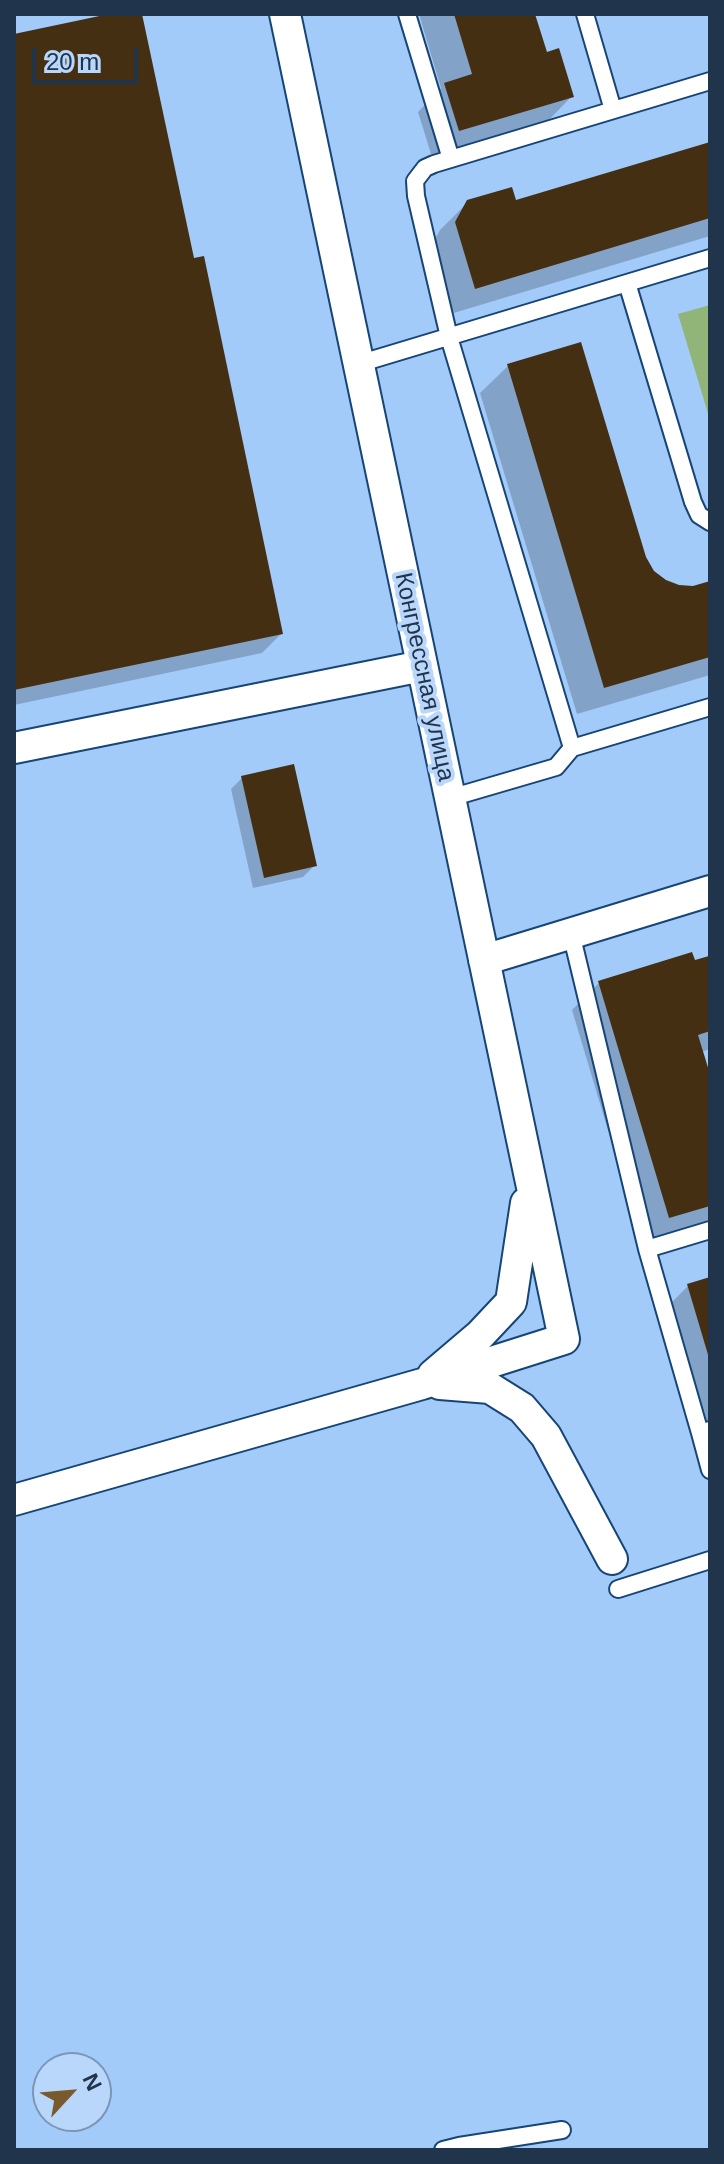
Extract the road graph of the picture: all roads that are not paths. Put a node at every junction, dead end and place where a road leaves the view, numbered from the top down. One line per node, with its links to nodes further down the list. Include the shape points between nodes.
1 (285, 14): 10 (street, Конгрессная улица)
2 (407, 14): 6 (lane, via 444,109)
3 (585, 14): 5 (lane)
4 (710, 81): 5 (lane)
5 (613, 110): 6 (lane)
6 (451, 159): 9 (lane, via 425,168 415,181)
7 (710, 258): 8 (lane)
8 (627, 283): 9 (lane); 11 (lane, via 693,502)
9 (449, 337): 10 (lane); 15 (lane)
10 (358, 364): 12 (street, Конгрессная улица)
11 (710, 522)
12 (422, 666): 14 (street); 16 (street, Конгрессная улица)
13 (710, 707): 15 (lane)
14 (14, 748)
15 (572, 748): 16 (lane, via 556,767)
16 (450, 798): 19 (street, Конгрессная улица)
17 (710, 891): 18 (street)
18 (571, 933): 19 (street); 22 (lane)
19 (484, 960): 20 (street, Конгрессная улица)
20 (529, 1174): 23 (street, via 511,1302); 23 (street, Конгрессная улица, via 564,1339)
21 (710, 1230): 22 (lane)
22 (647, 1249): 24 (lane)
23 (422, 1384): 26 (street); 28 (street, via 490,1388 522,1408 546,1436)
24 (705, 1432): 25 (lane)
25 (710, 1470)
26 (14, 1500)
27 (710, 1560): 28 (lane)
28 (615, 1574)
29 (562, 2130): 30 (lane)
30 (454, 2149)

